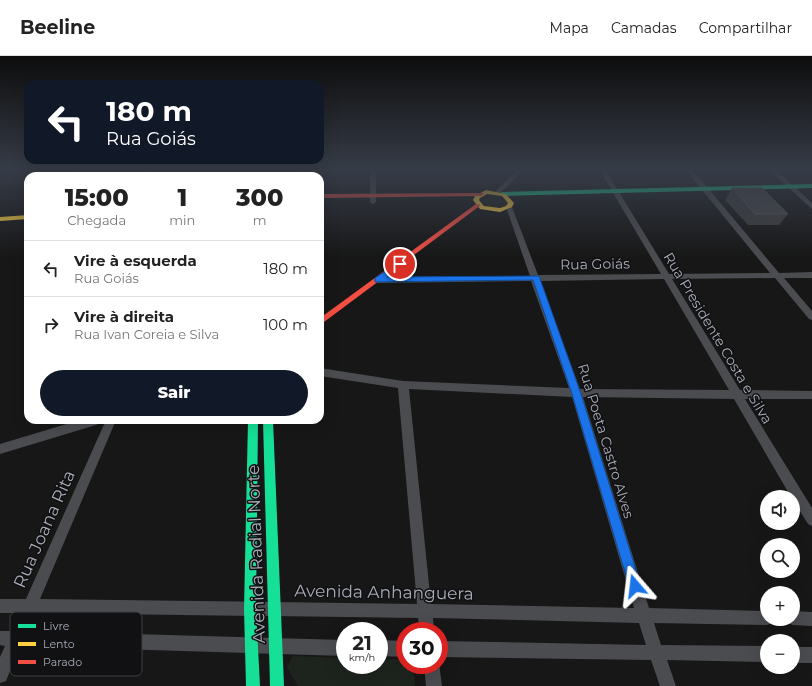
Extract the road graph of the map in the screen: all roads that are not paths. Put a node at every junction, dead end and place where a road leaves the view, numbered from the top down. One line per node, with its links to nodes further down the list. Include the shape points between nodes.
1 (370, 198): 9 (street)
2 (395, 198): 8 (street)
3 (500, 198): 8 (street)
4 (505, 198): 8 (street, via 494,211); 18 (street, Rua Poeta Castro Alves)
5 (619, 198): 17 (street, Rua Presidente Costa e Silva)
6 (712, 198): 15 (street)
7 (802, 198): 10 (street)
8 (479, 200): 19 (street)
9 (324, 203)
10 (812, 207)
11 (24, 217): 12 (street)
12 (0, 219)
13 (24, 224): 14 (street)
14 (0, 226)
15 (777, 275): 16 (street, Rua Goiás); 17 (street, Rua Goiás); 22 (street)
16 (812, 275)
17 (665, 276): 18 (street, Rua Goiás); 27 (street, Rua Presidente Costa e Silva)
18 (536, 278): 19 (street, Rua Goiás); 26 (street, Rua Poeta Castro Alves)
19 (378, 280): 20 (street)
20 (330, 315): 21 (street); 23 (street)
21 (324, 317)
22 (812, 317)
23 (324, 319)
24 (324, 373): 25 (street)
25 (403, 385): 26 (street); 40 (street)
26 (576, 394): 27 (street); 41 (street, Rua Poeta Castro Alves)
27 (736, 395): 28 (street); 34 (street, Rua Presidente Costa e Silva)
28 (812, 395)
29 (83, 424): 33 (street)
30 (109, 424): 36 (street, Rua Joana Rita)
31 (253, 424): 38 (street, Avenida Radial Norte)
32 (268, 424): 37 (street, Avenida Radial Norte)
33 (0, 449)
34 (812, 520)
35 (0, 606): 36 (street, Avenida Anhanguera)
36 (30, 606): 38 (street, Avenida Anhanguera); 39 (street, Rua Joana Rita)
37 (275, 608): 38 (street, Avenida Anhanguera); 40 (street, Avenida Anhanguera); 48 (street, Avenida Radial Norte)
38 (250, 609): 47 (street, Avenida Radial Norte)
39 (27, 612)
40 (424, 612): 41 (street, Avenida Anhanguera); 45 (street)
41 (644, 616): 42 (street, Avenida Anhanguera); 52 (street, Rua Poeta Castro Alves)
42 (760, 618)
43 (800, 618): 44 (street)
44 (812, 619)
45 (426, 622)
46 (142, 642): 47 (street)
47 (252, 646): 48 (street); 58 (street, Avenida Radial Norte)
48 (275, 646): 49 (street); 59 (street, Avenida Radial Norte)
49 (336, 648)
50 (448, 649): 52 (street)
51 (10, 652): 57 (street, Rua Joana Rita)
52 (657, 653): 53 (street); 61 (street, Rua Poeta Castro Alves)
53 (760, 654)
54 (800, 655): 55 (street)
55 (812, 655)
56 (433, 674): 60 (street)
57 (0, 675)
58 (253, 686)
59 (277, 686)
60 (434, 686)
61 (668, 686)

